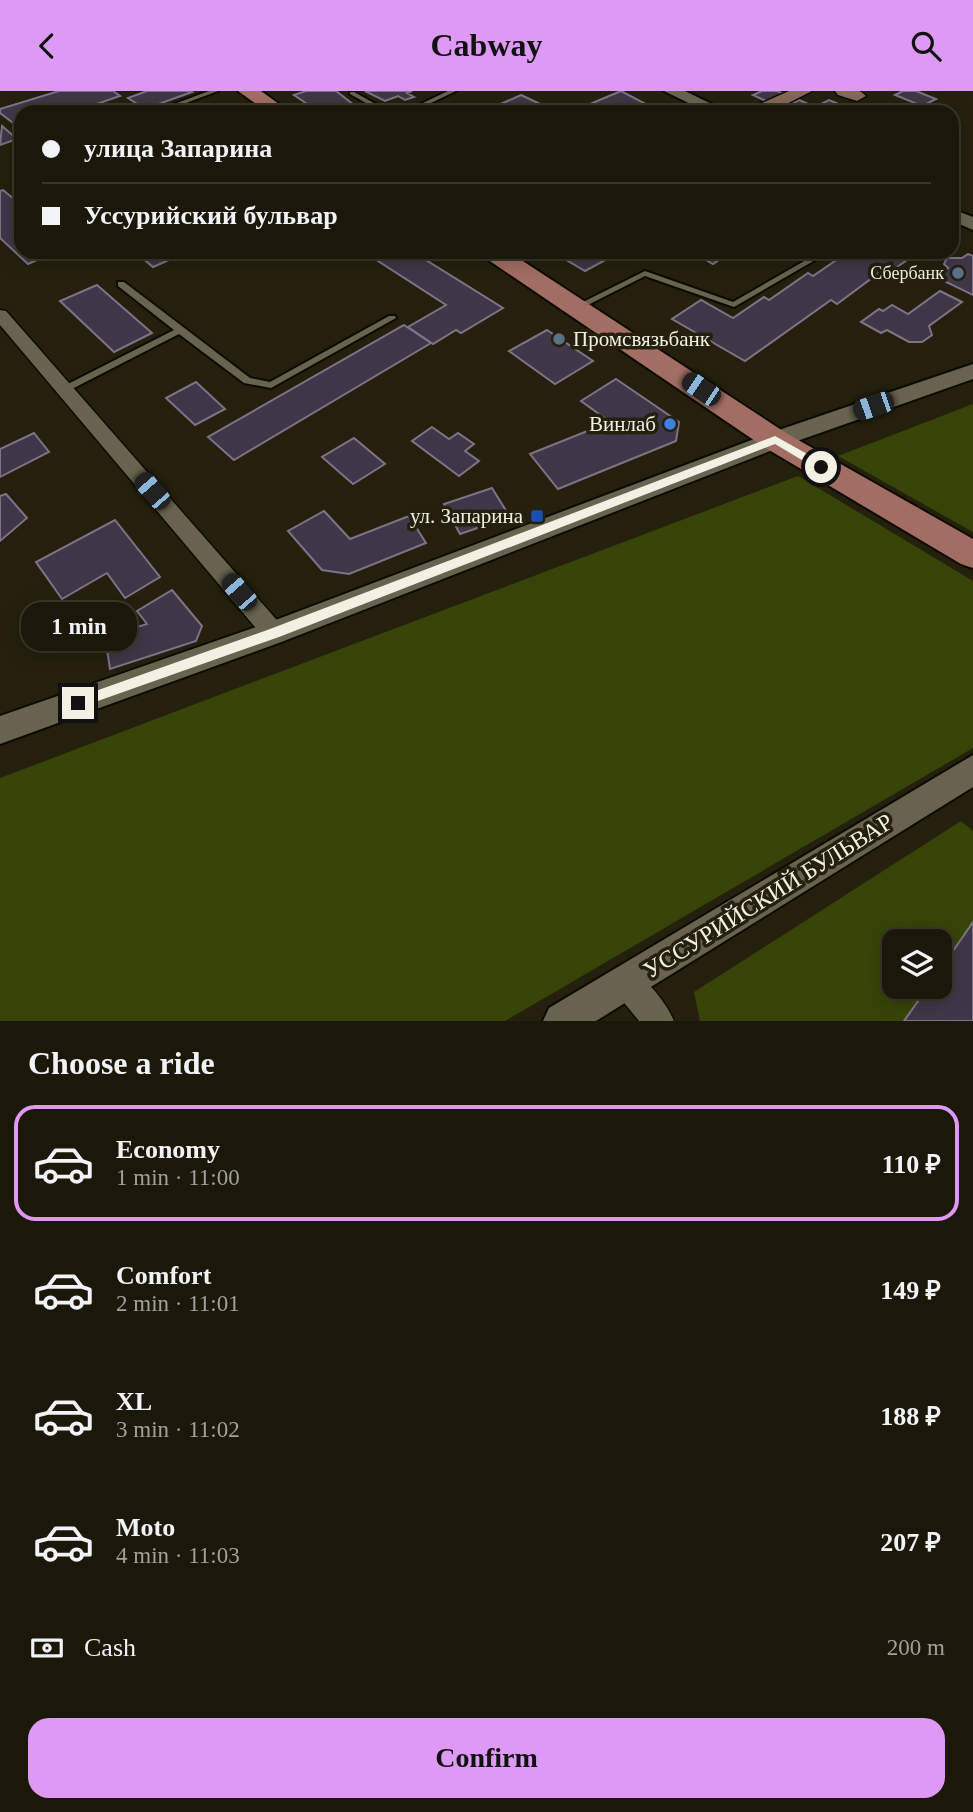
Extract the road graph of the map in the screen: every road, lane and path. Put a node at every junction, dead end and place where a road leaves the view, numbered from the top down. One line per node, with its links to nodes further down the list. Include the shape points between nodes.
1 (215, 91): 7 (lane)
2 (248, 91): 8 (main road)
3 (453, 91): 10 (lane)
4 (672, 91): 11 (street)
5 (803, 91): 12 (main road)
6 (352, 93): 9 (lane)
7 (176, 105)
8 (270, 105)
9 (374, 105)
10 (422, 105)
11 (704, 105)
12 (772, 105)
13 (504, 259): 16 (main road)
14 (813, 259): 16 (lane, via 734,305 645,272)
15 (121, 284): 19 (lane)
16 (577, 307): 22 (main road)
17 (0, 315): 21 (street)
18 (392, 319): 19 (lane, via 271,385 247,381)
19 (180, 330): 21 (lane)
20 (973, 371): 22 (street)
21 (65, 390): 24 (street)
22 (775, 440): 23 (main road); 24 (street)
23 (973, 555)
24 (274, 633): 25 (street)
25 (0, 730)
26 (973, 770): 27 (street, УССУРИЙСКИЙ БУЛЬВАР)
27 (626, 983): 28 (street, УССУРИЙСКИЙ БУЛЬВАР); 29 (street)
28 (562, 1021)
29 (660, 1021)

